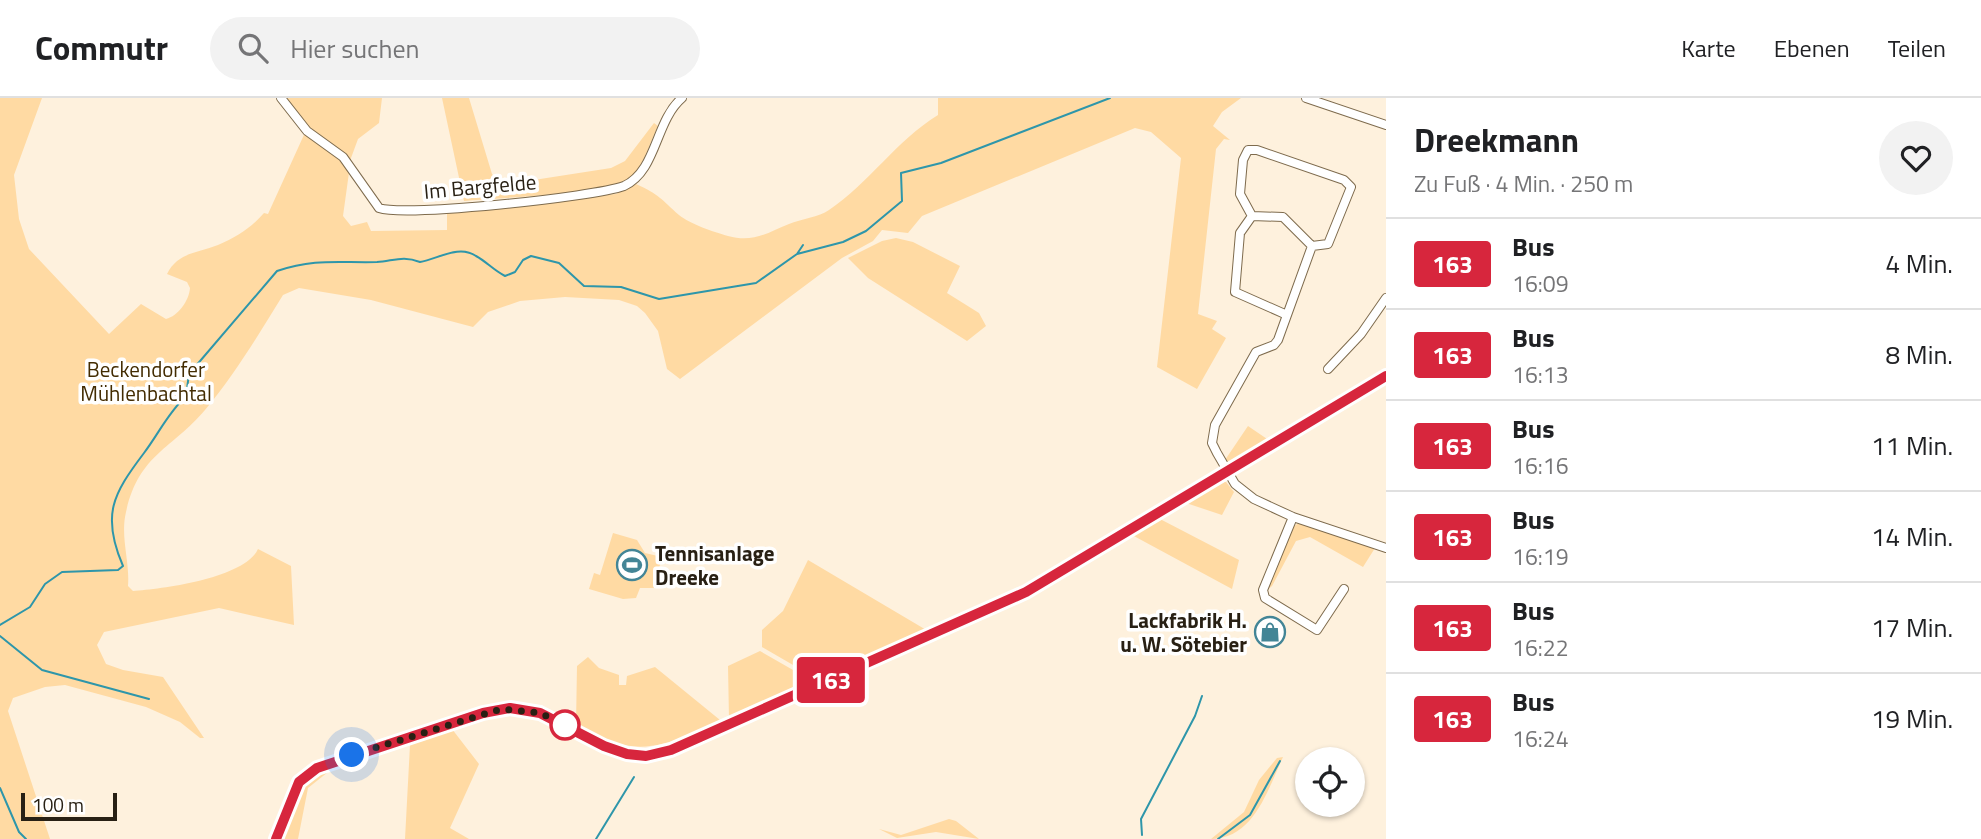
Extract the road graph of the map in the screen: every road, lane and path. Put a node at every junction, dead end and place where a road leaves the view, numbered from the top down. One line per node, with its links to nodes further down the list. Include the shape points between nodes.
1 (281, 98): 2 (street, Im Bargfelde, via 307,131 343,157 379,208 397,211 624,186 640,174 666,116)
2 (681, 98)
3 (1307, 98): 4 (street)
4 (1386, 125)
5 (1252, 216): 6 (street, via 1289,220); 6 (street, via 1240,194 1248,150 1344,180 1351,187 1350,194 1334,236 1328,244); 8 (street, via 1240,233 1235,292)
6 (1316, 246): 8 (street)
7 (1386, 298): 9 (street)
8 (1287, 314): 11 (street, via 1278,340 1256,352 1215,425 1212,443)
9 (1328, 369)
10 (1386, 376): 11 (street)
11 (1227, 471): 12 (street, via 1248,496); 15 (street, via 1026,592 671,750 646,756 627,754 540,713 501,709 317,768 299,782)
12 (1293, 517): 13 (street); 14 (street, via 1263,590 1265,598 1317,630)
13 (1386, 548)
14 (1344, 589)
15 (276, 839)

